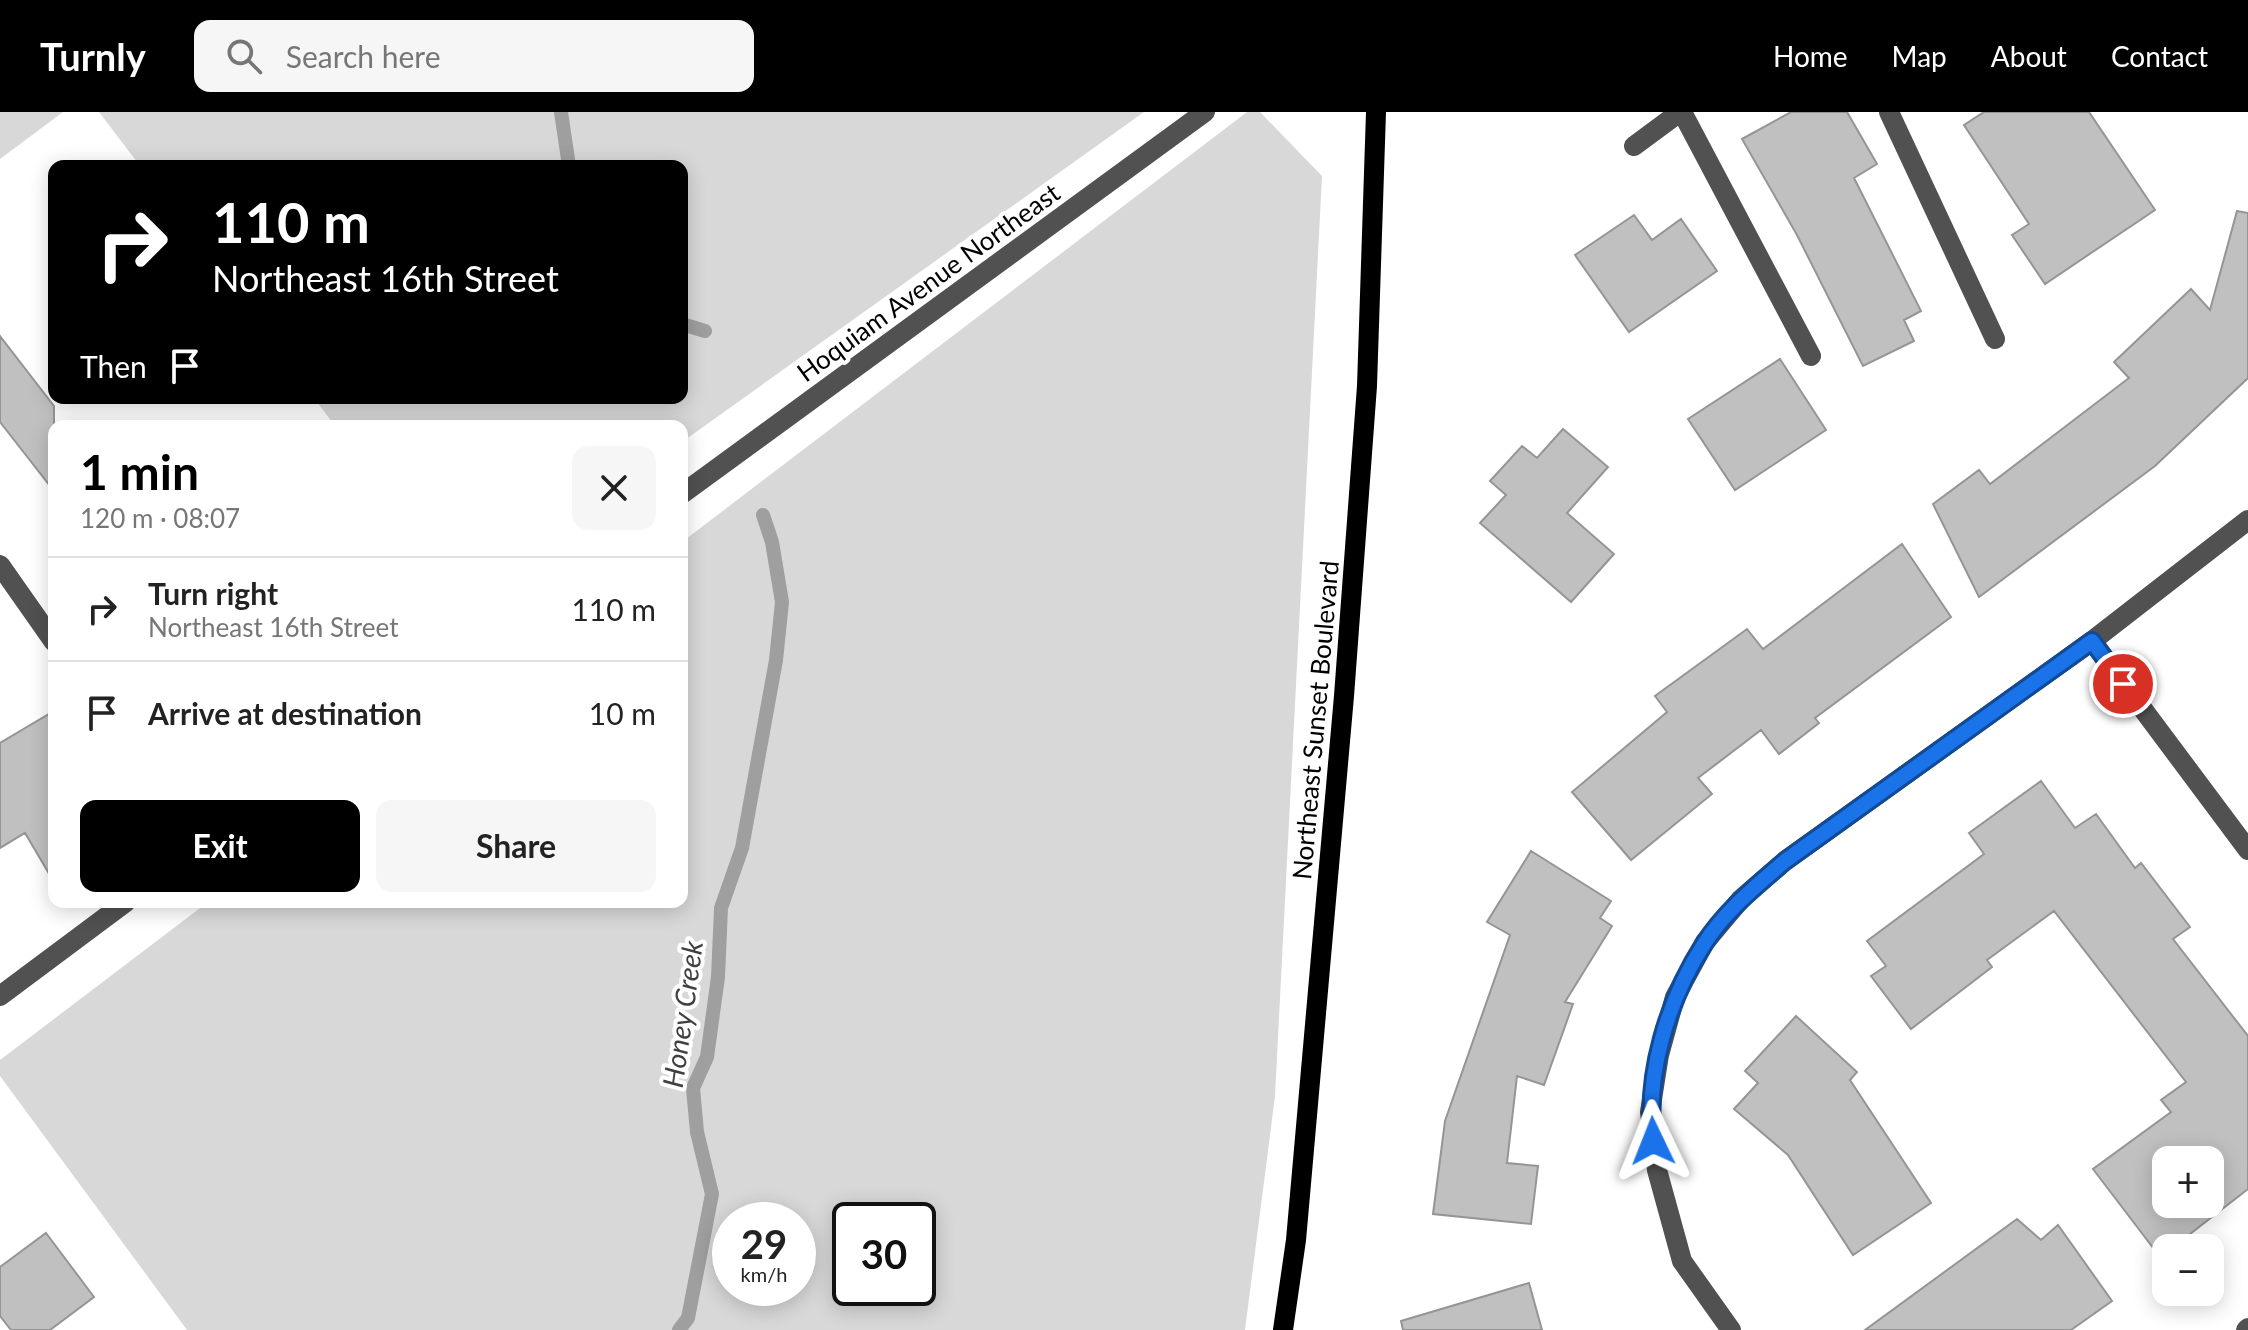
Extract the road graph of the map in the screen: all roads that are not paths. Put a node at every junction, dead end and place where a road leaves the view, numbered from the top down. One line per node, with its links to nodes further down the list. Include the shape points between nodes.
1 (1205, 112): 8 (street, Hoquiam Avenue Northeast)
2 (1376, 112): 16 (main road, Northeast Sunset Boulevard, via 1367,386 1344,696 1296,1240)
3 (1681, 112): 5 (street); 7 (street)
4 (1889, 112): 6 (street)
5 (1634, 146)
6 (1995, 339)
7 (1811, 356)
8 (688, 490)
9 (2248, 520): 12 (street)
10 (0, 565): 11 (street)
11 (48, 633)
12 (2092, 641): 13 (street); 17 (street, via 1785,861 1741,899 1705,942 1675,997 1650,1112 1657,1170 1682,1261)
13 (2248, 850)
14 (118, 908): 15 (street)
15 (0, 996)
16 (1283, 1330)
17 (1731, 1330)

